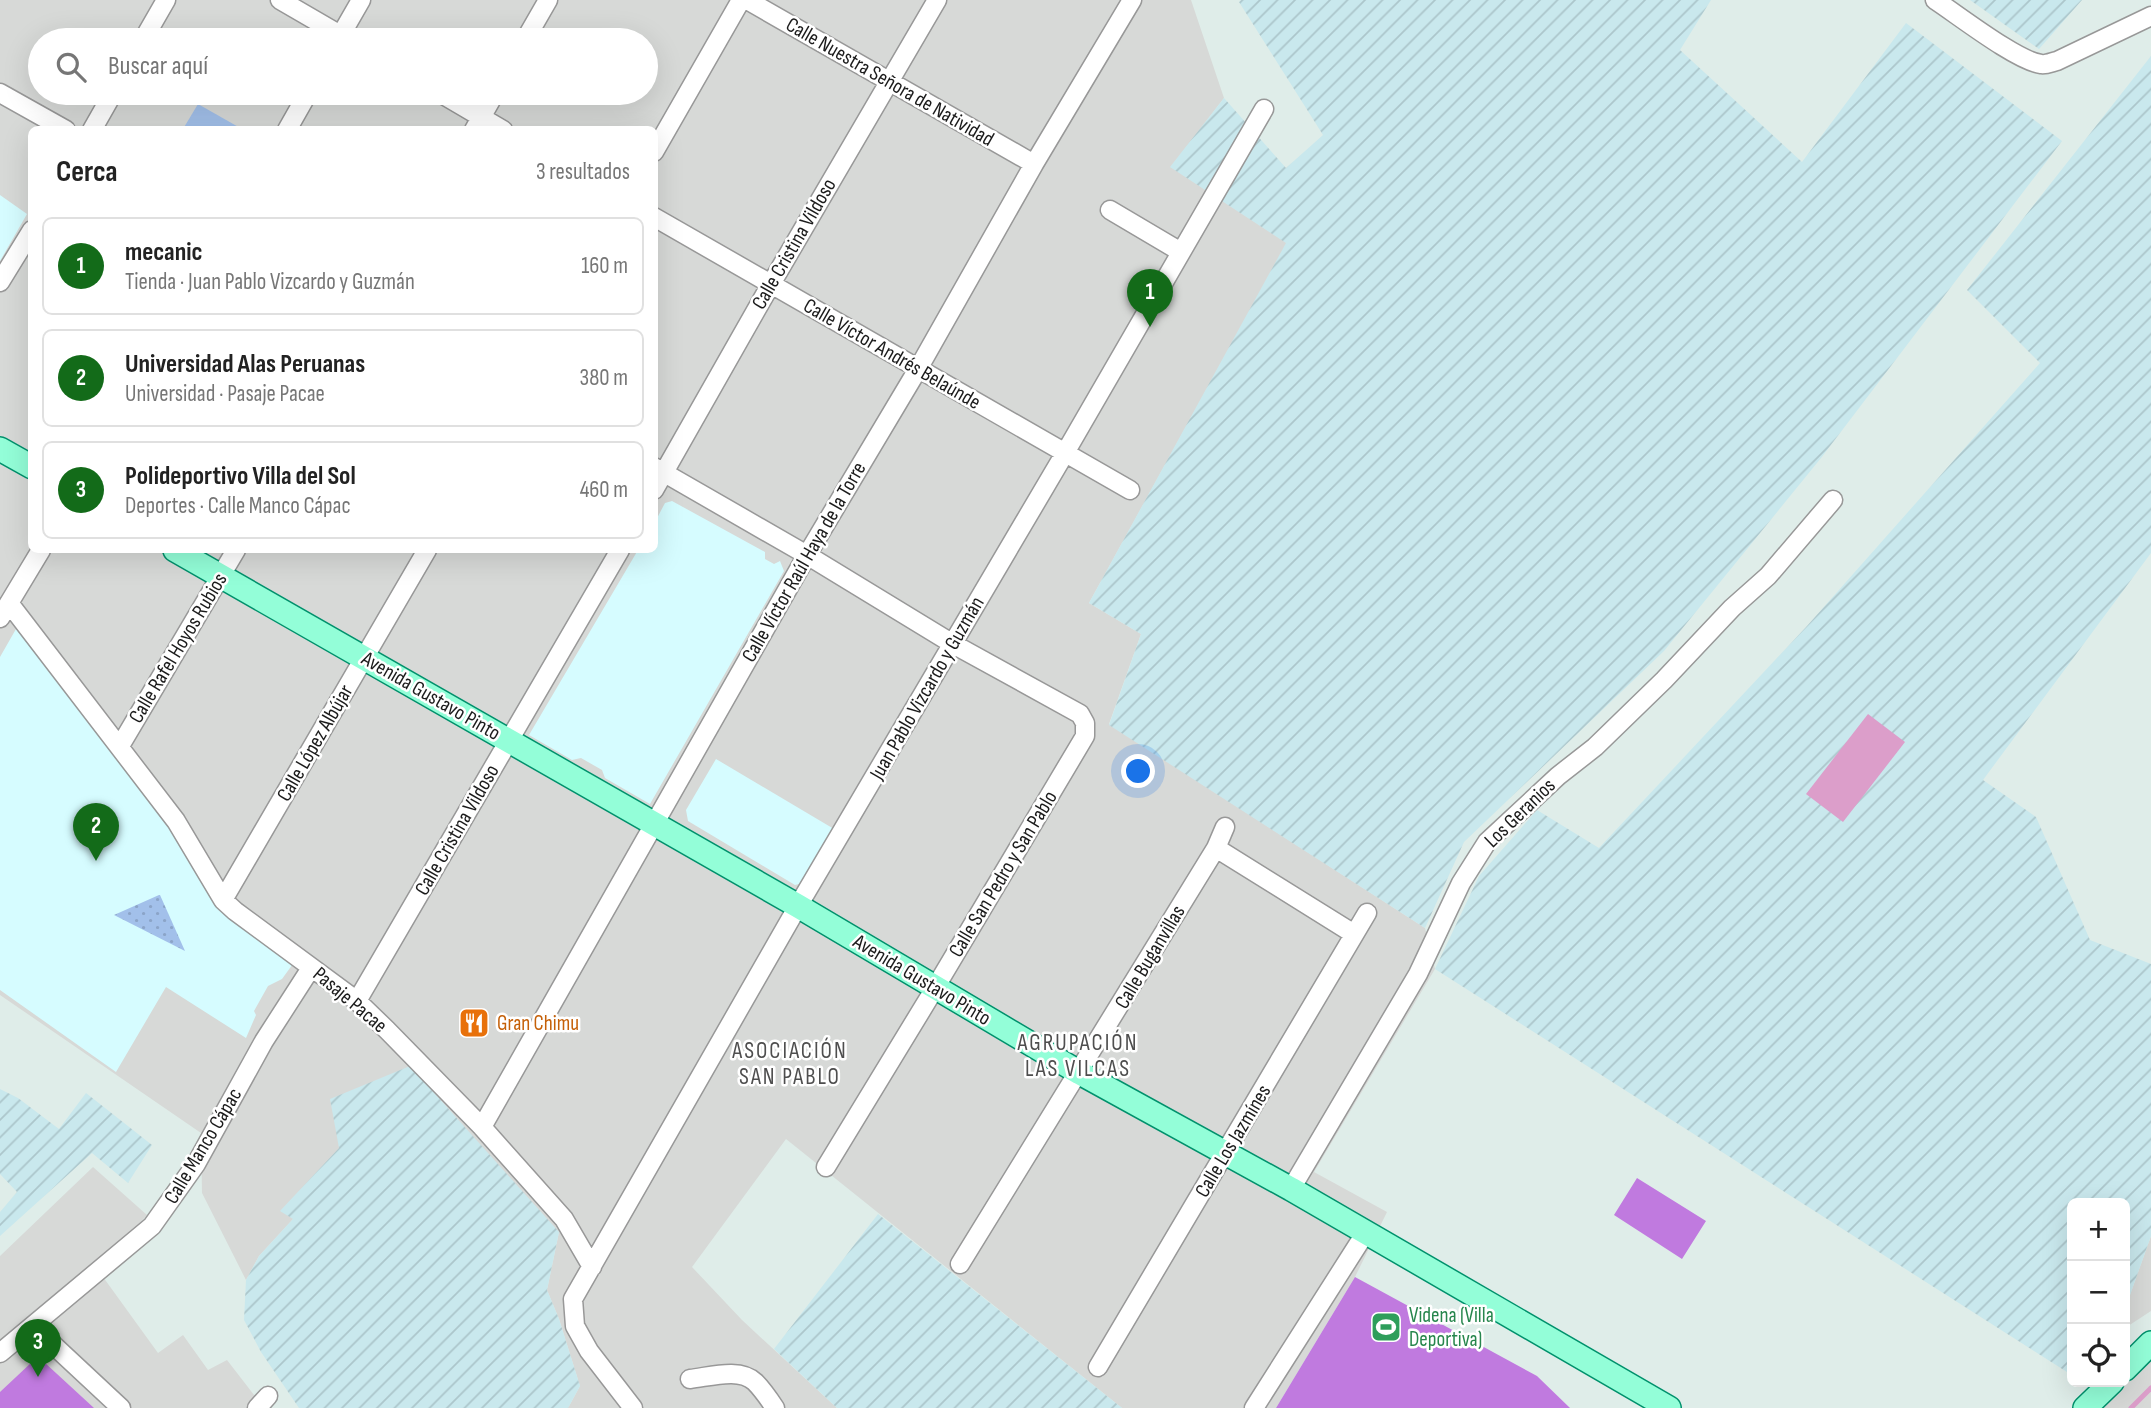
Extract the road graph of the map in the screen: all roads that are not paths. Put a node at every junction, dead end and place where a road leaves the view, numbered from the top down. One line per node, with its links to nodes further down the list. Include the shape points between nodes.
1 (166, 0): 11 (street)
2 (280, 0): 12 (street)
3 (361, 0): 13 (street)
4 (548, 0): 14 (street)
5 (741, 0): 26 (street)
6 (747, 0): 15 (street, Calle Nuestra Señora de Natividad)
7 (937, 0): 15 (street, Calle Cristina Vildoso)
8 (1132, 0): 27 (street, Calle Víctor Raúl Haya de la Torre)
9 (1935, 0): 10 (street, via 2042,65)
10 (2151, 16)
11 (150, 28)
12 (325, 28)
13 (348, 28)
14 (532, 28)
15 (890, 81): 27 (street, Calle Nuestra Señora de Natividad); 33 (street, Calle Cristina Vildoso)
16 (0, 93): 23 (street)
17 (106, 105): 24 (street)
18 (301, 105): 25 (street)
19 (455, 105): 22 (street)
20 (488, 105): 22 (street)
21 (1264, 109): 31 (street, Juan Pablo Vizcardo y Guzmán)
22 (478, 123)
23 (59, 126)
24 (94, 126)
25 (289, 126)
26 (658, 145)
27 (1034, 164): 34 (street, Calle Víctor Raúl Haya de la Torre)
28 (1110, 210): 31 (street)
29 (658, 219): 33 (street, Calle Víctor Andrés Belaúnde)
30 (28, 236): 32 (street)
31 (1181, 252): 36 (street, Juan Pablo Vizcardo y Guzmán)
32 (0, 282)
33 (771, 284): 34 (street, Calle Víctor Andrés Belaúnde); 38 (street, Calle Cristina Vildoso)
34 (918, 369): 36 (street, Calle Víctor Andrés Belaúnde); 46 (street, Calle Víctor Raúl Haya de la Torre)
35 (0, 449): 37 (main road)
36 (1065, 453): 39 (street, Calle Víctor Andrés Belaúnde); 49 (street, Juan Pablo Vizcardo y Guzmán)
37 (28, 465)
38 (660, 470): 46 (street)
39 (1130, 490)
40 (1833, 500): 67 (street, Los Geranios, via 1768,576 1664,680 1487,842 1461,883 1418,974)
41 (39, 553): 48 (street)
42 (180, 553): 47 (main road, Avenida Gustavo Pinto)
43 (234, 553): 47 (street, Calle Rafel Hoyos Rubios)
44 (426, 553): 50 (street, Calle López Albújar)
45 (618, 553): 51 (street, Calle Cristina Vildoso)
46 (807, 555): 49 (street); 53 (street, Calle Víctor Raúl Haya de la Torre)
47 (221, 576): 50 (main road, Avenida Gustavo Pinto); 52 (street, Calle Rafel Hoyos Rubios)
48 (5, 611): 52 (street, Pasaje Pacae)
49 (953, 644): 57 (street, Juan Pablo Vizcardo y Guzmán); 61 (street, Calle San Pedro y San Pablo, via 1080,714 1085,736)
50 (365, 658): 51 (main road, Avenida Gustavo Pinto); 56 (street, Calle López Albújar)
51 (509, 740): 53 (main road, Avenida Gustavo Pinto); 62 (street, Calle Cristina Vildoso)
52 (120, 746): 56 (street, Pasaje Pacae, via 176,821)
53 (654, 824): 57 (main road, Avenida Gustavo Pinto); 64 (street, Calle Víctor Raúl Haya de la Torre)
54 (1224, 827): 55 (street, Calle Buganvillas)
55 (1216, 848): 59 (street); 63 (street, Calle Buganvillas)
56 (223, 900): 60 (street, Pasaje Pacae)
57 (798, 906): 61 (main road, Avenida Gustavo Pinto); 70 (street, Juan Pablo Vizcardo y Guzmán)
58 (1367, 913): 59 (street, Calle Los Jazmínes)
59 (1354, 934): 65 (street, Calle Los Jazmínes)
60 (312, 968): 62 (street, Pasaje Pacae); 71 (street, Calle Manco Cápac, via 264,1041 196,1164 152,1226)
61 (935, 988): 63 (main road, Avenida Gustavo Pinto); 66 (street, Calle San Pedro y San Pablo)
62 (357, 1001): 64 (street, Pasaje Pacae)
63 (1080, 1073): 65 (main road, Avenida Gustavo Pinto); 69 (street, Calle Buganvillas)
64 (482, 1127): 70 (street, Pasaje Pacae, via 564,1219)
65 (1226, 1153): 67 (main road, Avenida Gustavo Pinto); 75 (street, Calle Los Jazmínes)
66 (826, 1167)
67 (1291, 1189): 68 (main road, Avenida Gustavo Pinto)
68 (1366, 1232): 81 (street); 82 (main road, Avenida Gustavo Pinto)
69 (960, 1264)
70 (592, 1267): 79 (street, via 573,1299 575,1326)
71 (33, 1326): 73 (street, Calle Manco Cápac); 78 (street)
72 (2151, 1343): 74 (main road)
73 (0, 1353)
74 (2130, 1364)
75 (1098, 1367)
76 (690, 1380): 80 (street, via 747,1376)
77 (2107, 1387): 83 (main road)
78 (121, 1408)
79 (633, 1408)
80 (775, 1408)
81 (1254, 1408)
82 (1669, 1408)
83 (2085, 1408)

